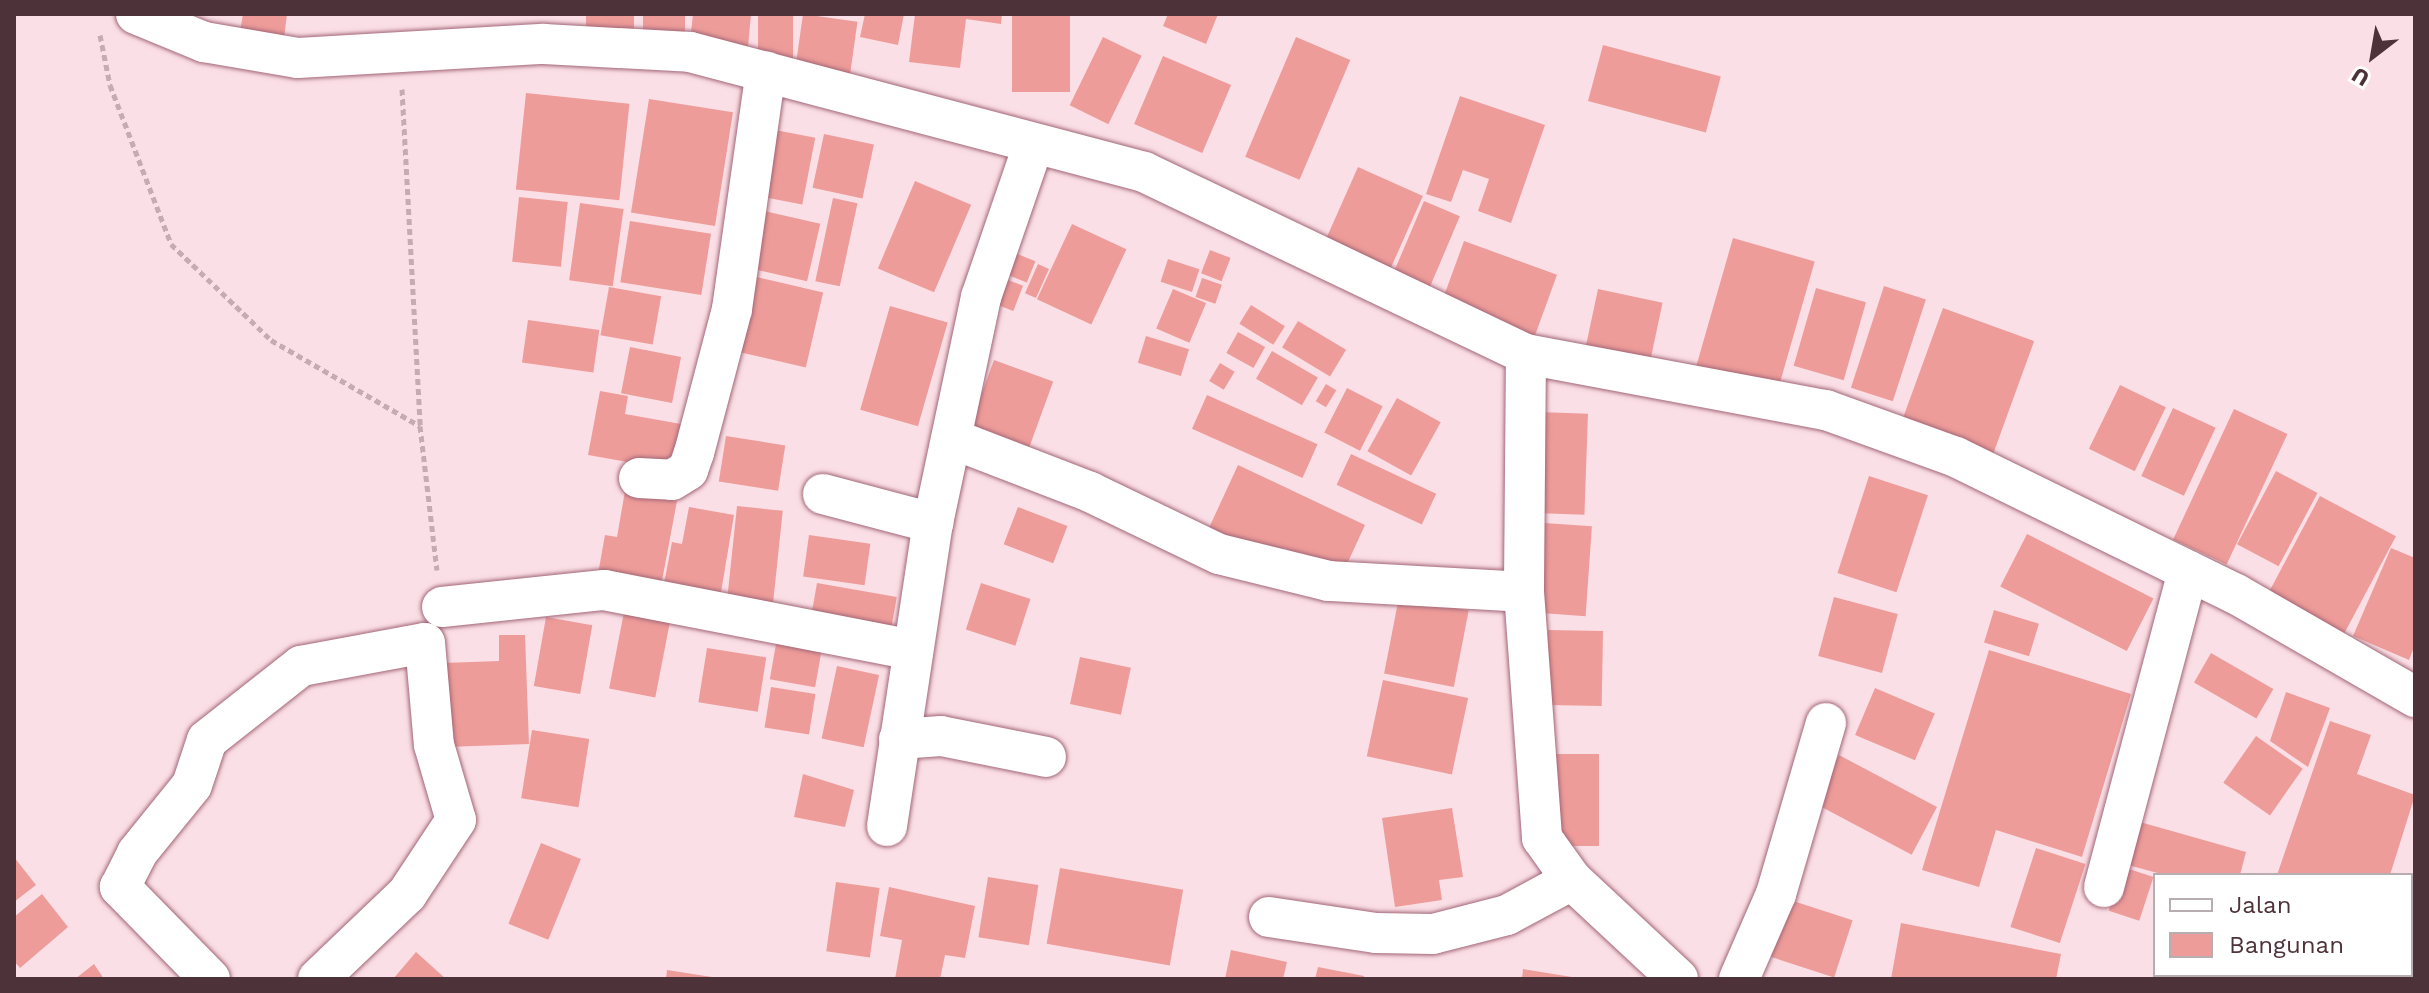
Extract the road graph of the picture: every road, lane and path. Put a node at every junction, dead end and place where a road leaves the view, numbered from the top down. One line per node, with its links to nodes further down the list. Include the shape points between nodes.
1 (118, 20): 2 (street, via 298,58); 6 (path, via 110,85 171,244 271,340)
2 (402, 52): 3 (street, via 544,44 690,52); 6 (path, via 401,163)
3 (766, 71): 4 (street); 8 (street, via 732,309 694,453 688,470 672,480)
4 (1033, 146): 5 (street, via 1144,172); 7 (street, via 981,297)
5 (1526, 354): 11 (street, via 1826,410 1956,457); 12 (street)
6 (420, 426): 13 (path)
7 (953, 439): 10 (street); 12 (street, via 1090,492 1219,554 1329,581)
8 (639, 478)
9 (823, 494): 10 (street)
10 (933, 523): 14 (street)
11 (2188, 571): 15 (street); 21 (street)
12 (1524, 592): 20 (street, via 1537,810 1542,838)
13 (442, 607): 14 (street, via 604,590)
14 (912, 650): 17 (street)
15 (2415, 697)
16 (1826, 723): 26 (street, via 1776,894)
17 (899, 739): 18 (street, via 941,736); 19 (street)
18 (1046, 757)
19 (887, 826)
20 (1572, 880): 22 (street, via 1507,915 1433,934 1376,933); 23 (street)
21 (2104, 887)
22 (1269, 917)
23 (1663, 972)
24 (210, 979): 25 (street, via 120,887 137,853 192,785 207,740 301,666 425,643 434,745 456,820 407,894)
25 (318, 979)
26 (1739, 979)

